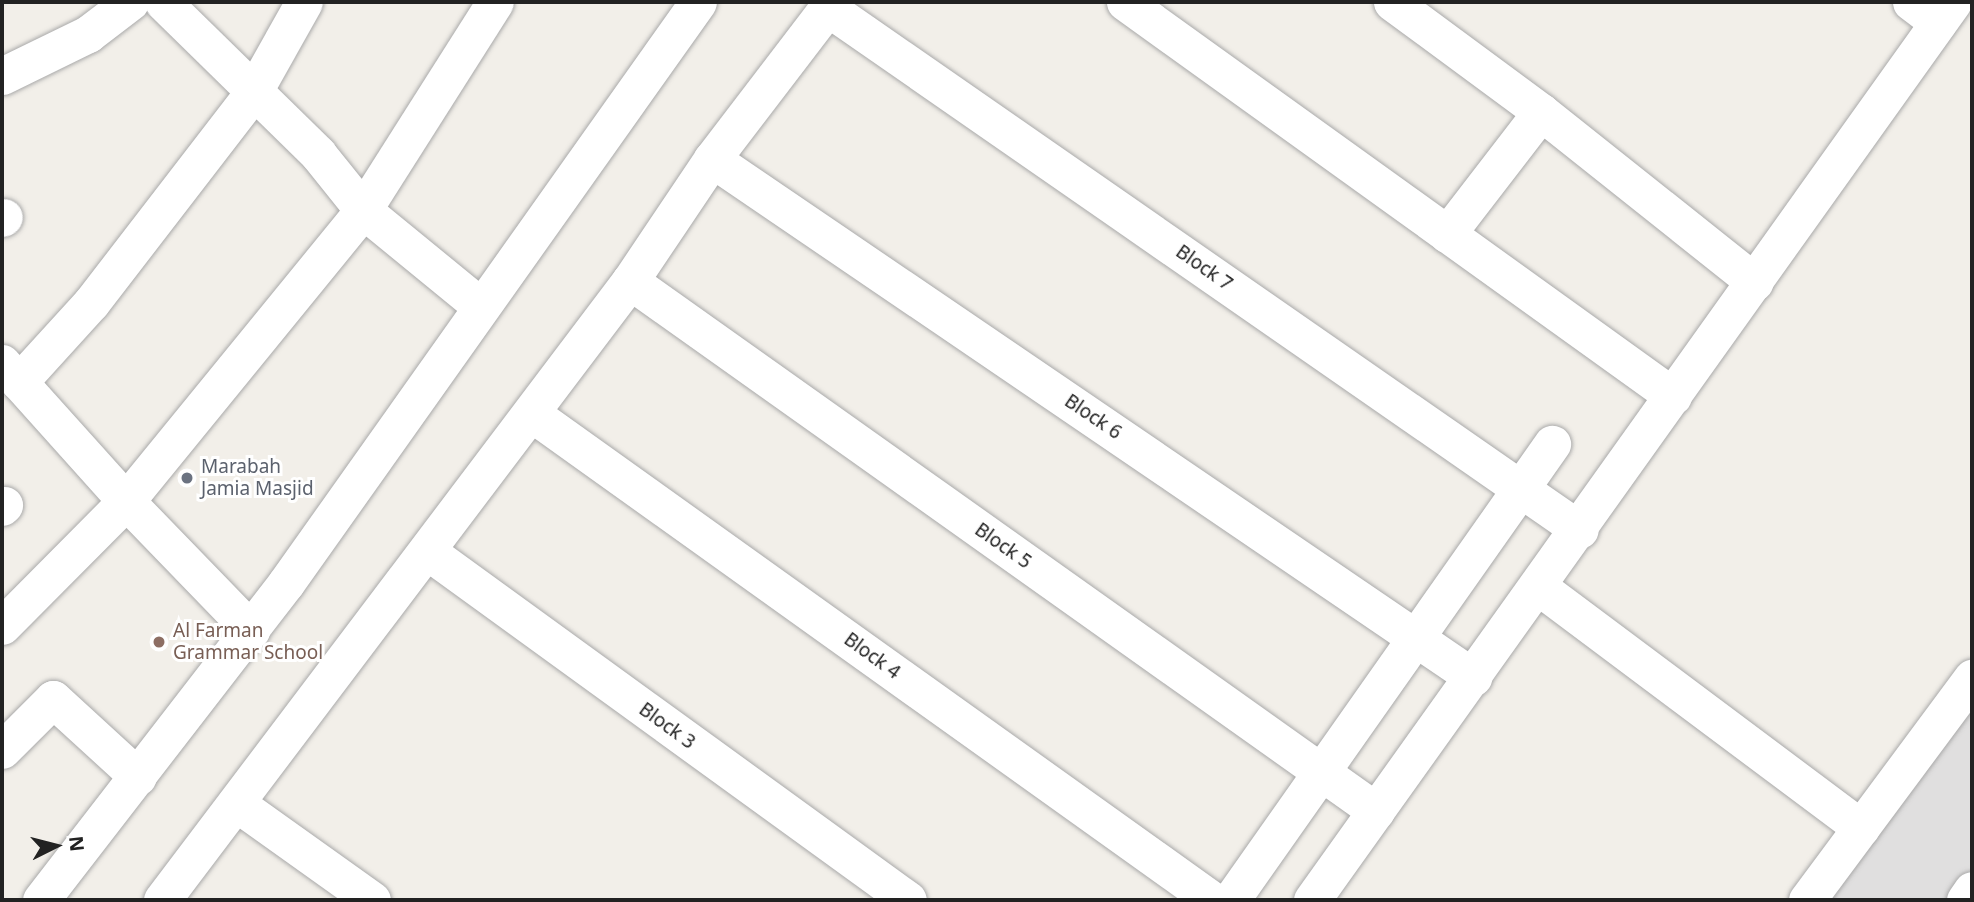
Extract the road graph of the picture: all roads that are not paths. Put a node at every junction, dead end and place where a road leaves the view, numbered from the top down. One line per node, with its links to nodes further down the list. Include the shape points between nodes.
1 (130, 2): 10 (street, via 88,34)
2 (163, 2): 11 (street)
3 (304, 2): 11 (street)
4 (495, 2): 14 (street)
5 (698, 2): 18 (street)
6 (1125, 2): 15 (street)
7 (1392, 2): 12 (street)
8 (830, 5): 13 (street); 23 (street, Block 7)
9 (1934, 8): 17 (street)
10 (2, 76)
11 (254, 91): 14 (street, via 318,154); 19 (street, via 92,303)
12 (1541, 113): 15 (street); 17 (street)
13 (712, 159): 16 (street); 30 (street, Block 6)
14 (363, 210): 18 (street); 24 (street)
15 (1447, 234): 20 (street)
16 (630, 281): 21 (street); 34 (street, Block 5)
17 (1755, 282): 20 (street)
18 (480, 305): 29 (street)
19 (10, 372): 24 (street)
20 (1673, 396): 25 (street)
21 (531, 413): 26 (street); 44 (street, Block 4)
22 (1552, 444): 23 (street)
23 (1524, 488): 25 (street, Block 7); 30 (street)
24 (126, 501): 28 (street); 29 (street)
25 (1580, 530): 27 (street)
26 (427, 551): 36 (street); 43 (street, Block 3)
27 (1539, 587): 31 (street); 38 (street)
28 (2, 626)
29 (251, 630): 35 (street)
30 (1418, 637): 31 (street, Block 6); 34 (street)
31 (1474, 677): 37 (street)
32 (1972, 678): 38 (street)
33 (2, 750): 35 (street, via 52,699)
34 (1322, 772): 37 (street, Block 5); 45 (street)
35 (138, 777): 40 (street)
36 (236, 803): 41 (street); 42 (street)
37 (1376, 811): 46 (street)
38 (1861, 828): 47 (street)
39 (1972, 890): 48 (street)
40 (41, 900)
41 (162, 900)
42 (372, 900)
43 (908, 900)
44 (1212, 900)
45 (1231, 900)
46 (1312, 900)
47 (1807, 900)
48 (1965, 900)

